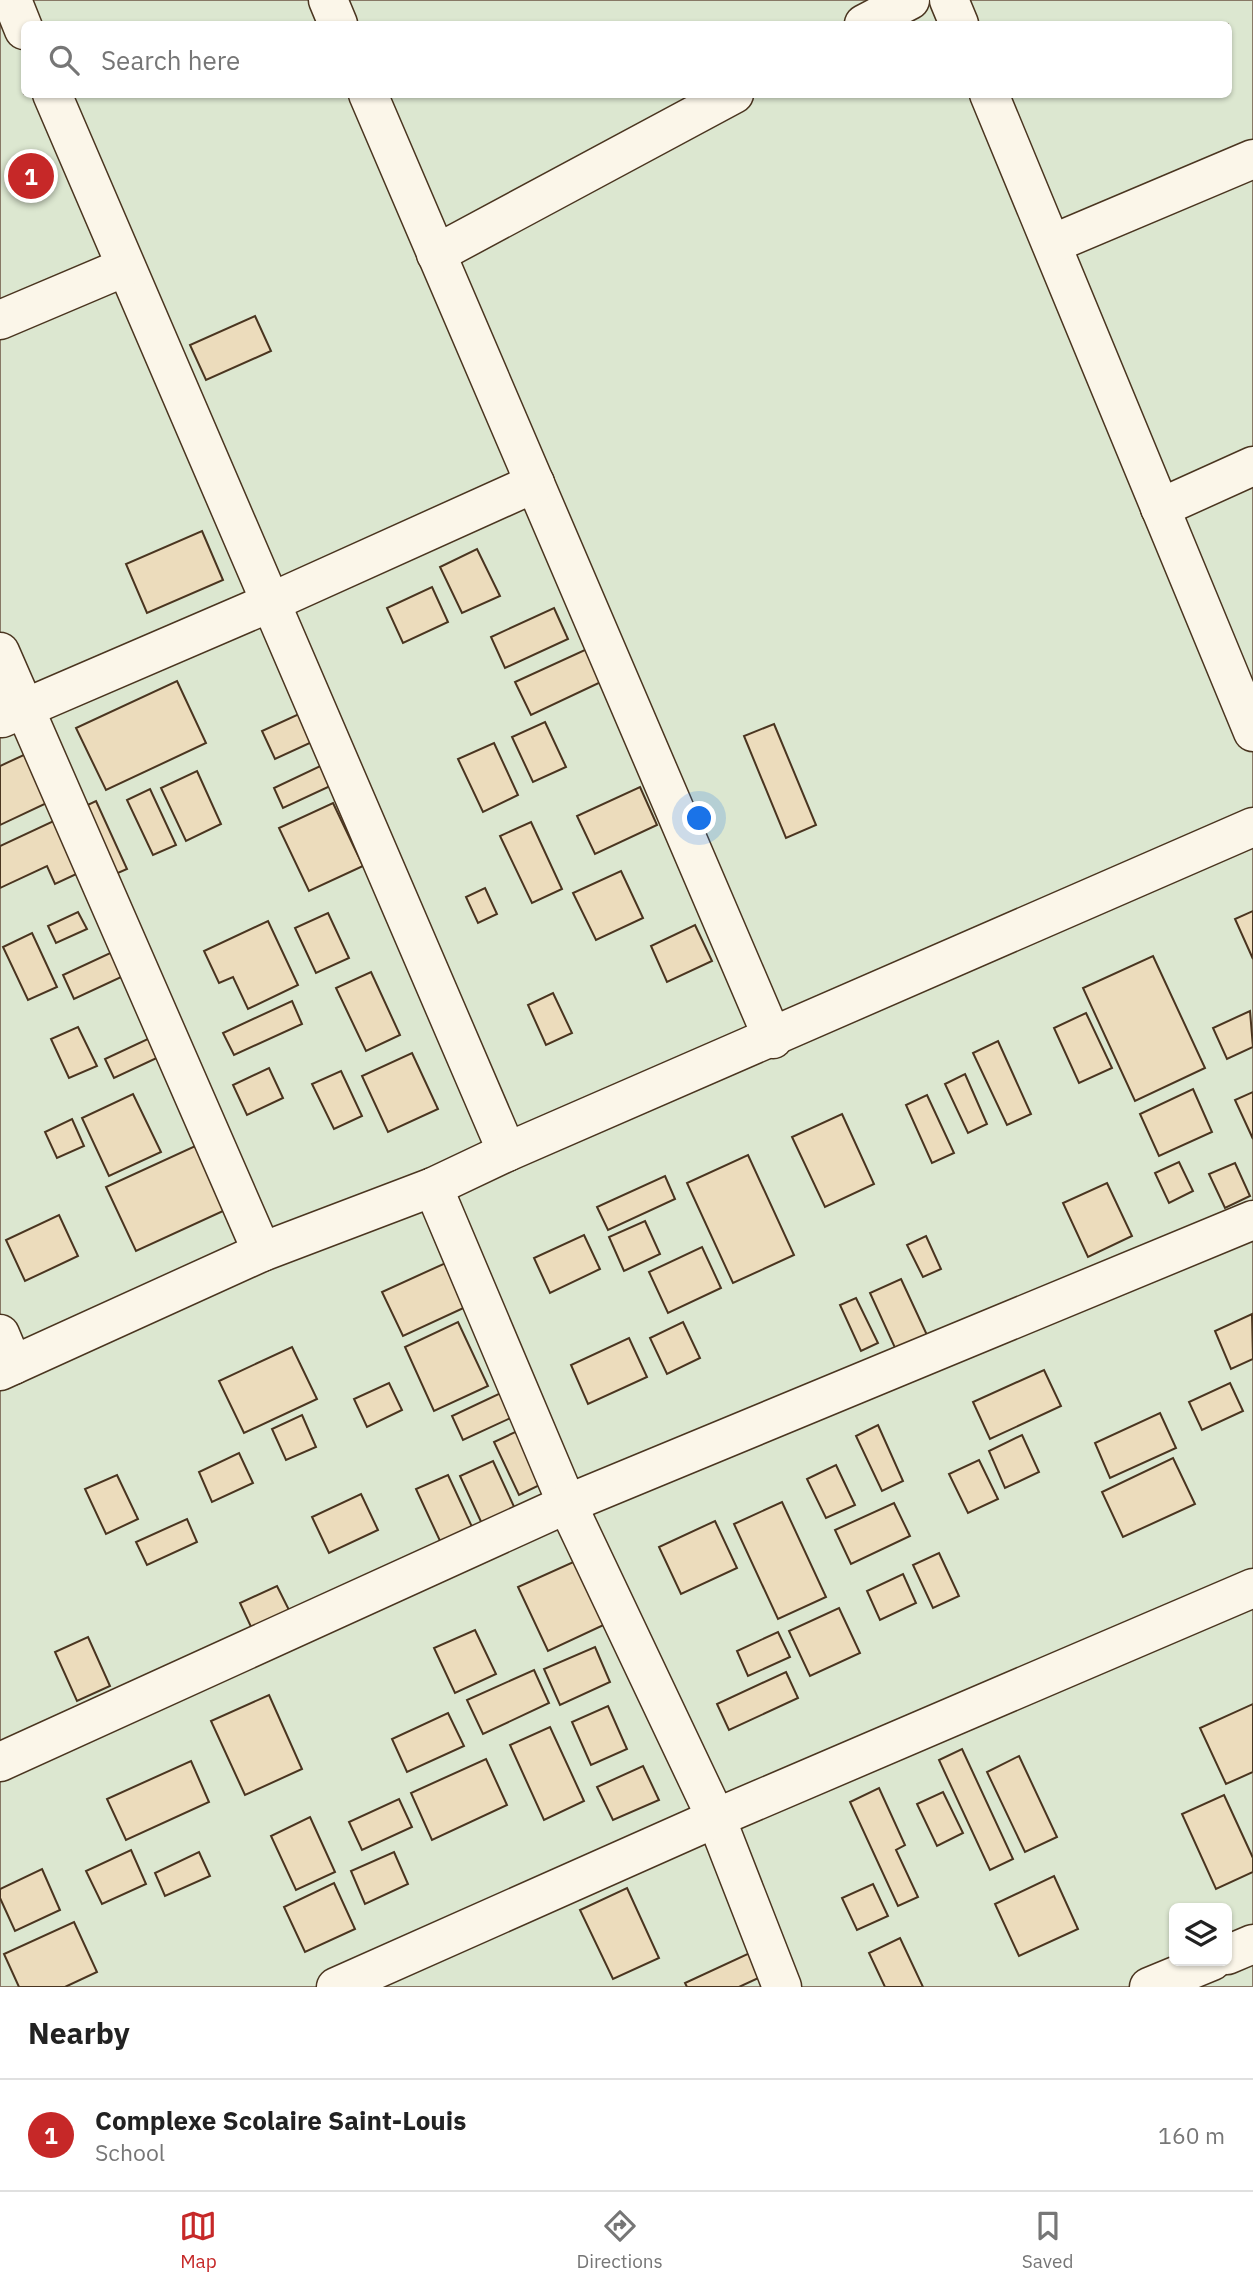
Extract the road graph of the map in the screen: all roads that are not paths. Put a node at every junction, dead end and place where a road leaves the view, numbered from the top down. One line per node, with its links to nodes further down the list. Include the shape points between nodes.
1 (12, 0): 8 (street)
2 (328, 0): 5 (street)
3 (909, 0): 6 (street)
4 (948, 0): 7 (street)
5 (337, 21)
6 (870, 21)
7 (958, 21)
8 (21, 22)
9 (54, 98): 16 (street)
10 (370, 98): 15 (street)
11 (727, 98): 15 (street)
12 (991, 98): 14 (street)
13 (1253, 159): 14 (street)
14 (1052, 244): 20 (street)
15 (436, 254): 19 (street)
16 (125, 267): 17 (street); 21 (street)
17 (0, 320)
18 (1253, 466): 20 (street)
19 (535, 483): 21 (street); 26 (street)
20 (1160, 508): 24 (street)
21 (269, 603): 23 (street); 27 (street)
22 (0, 652): 23 (street)
23 (12, 713): 30 (street)
24 (1253, 732)
25 (1253, 827): 26 (street)
26 (773, 1039): 27 (street)
27 (507, 1152): 28 (street)
28 (433, 1187): 30 (street); 32 (street)
29 (1253, 1220): 32 (street)
30 (262, 1252): 31 (street)
31 (4, 1357)
32 (567, 1504): 34 (street); 35 (street)
33 (1253, 1588): 35 (street)
34 (0, 1762)
35 (716, 1818): 39 (street); 40 (street)
36 (1253, 1944): 37 (street)
37 (1232, 1953)
38 (1200, 1966): 41 (street)
39 (336, 1987)
40 (782, 1987)
41 (1149, 1987)

